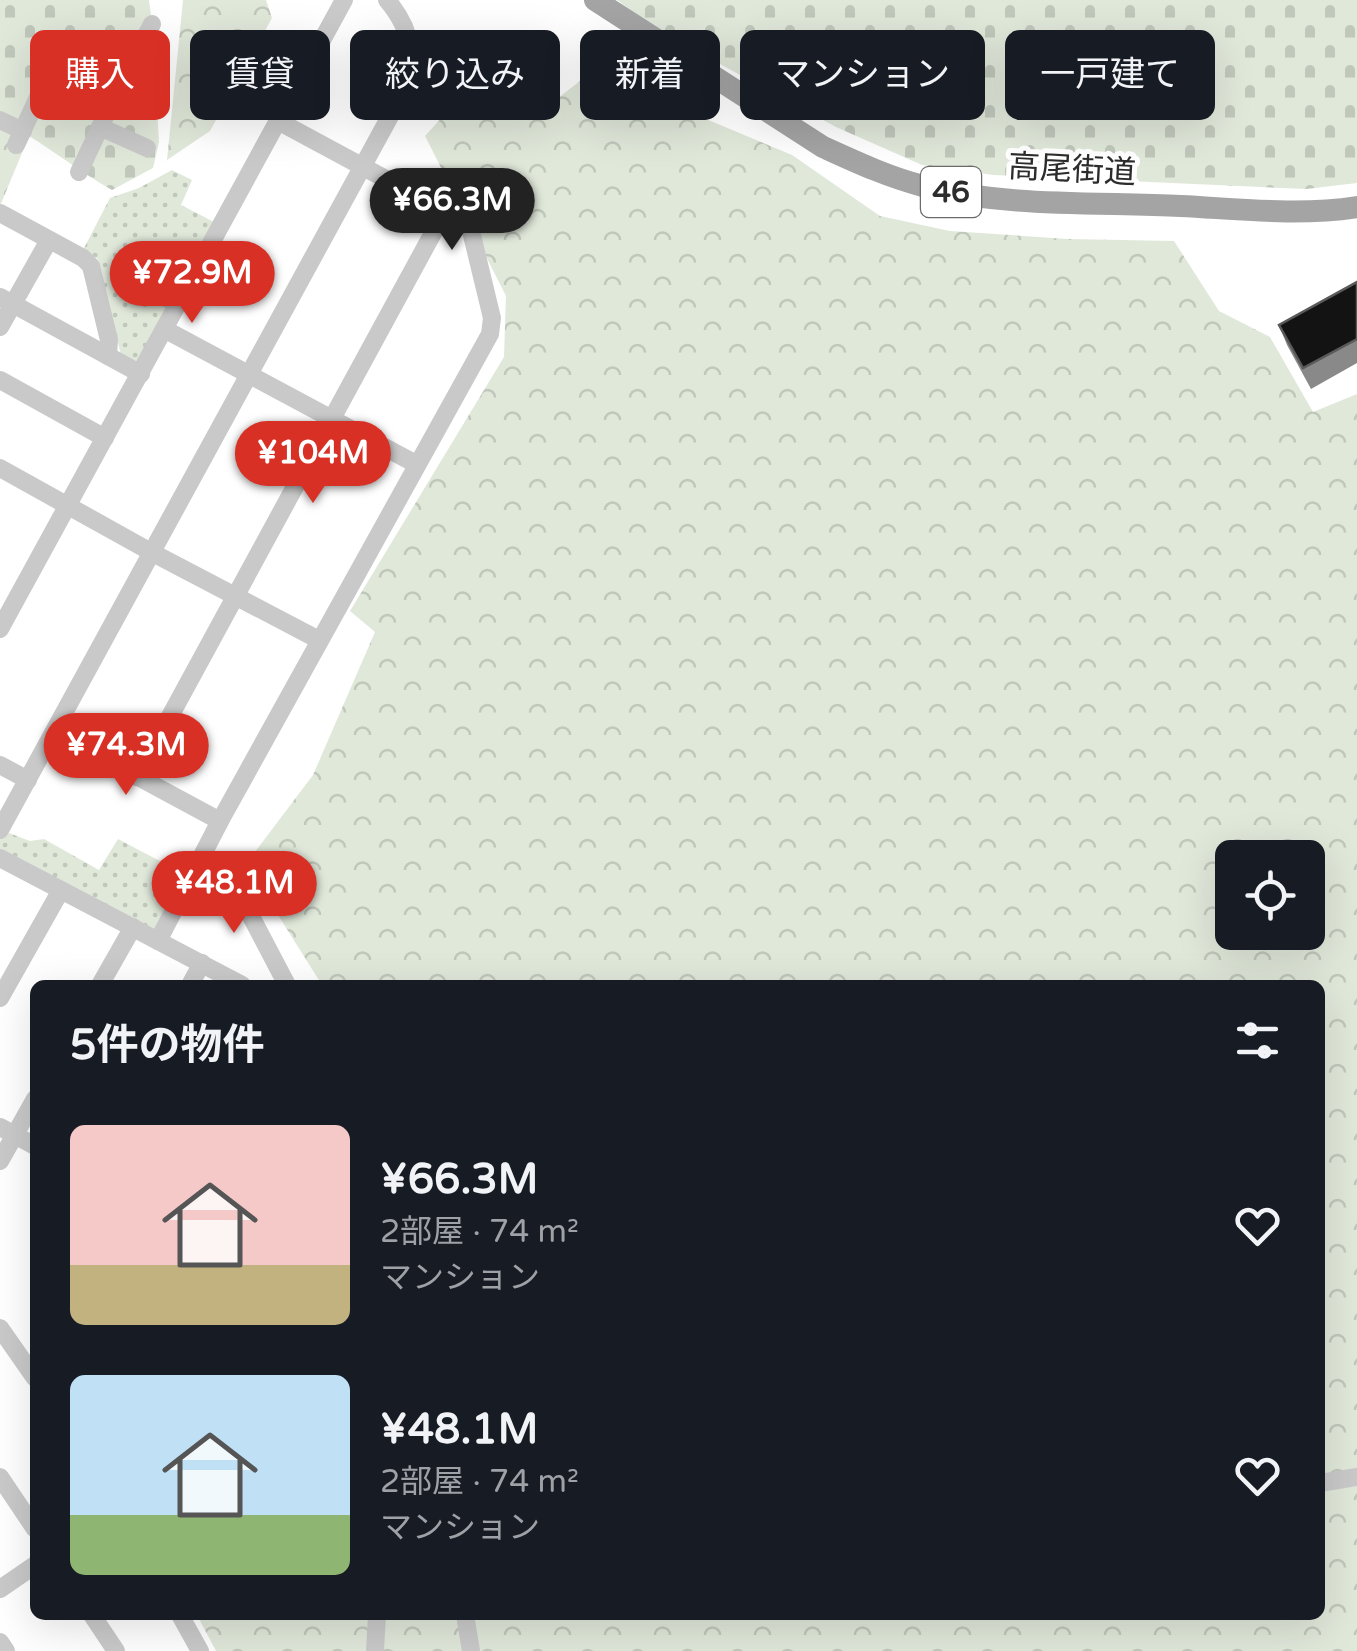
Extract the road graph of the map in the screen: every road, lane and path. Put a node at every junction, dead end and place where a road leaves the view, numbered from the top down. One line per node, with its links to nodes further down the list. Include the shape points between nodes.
1 (344, 0): 9 (street)
2 (387, 0): 12 (street, via 402,17 411,65)
3 (595, 0): 14 (main road, 高尾街道 / 46, via 824,147 926,187 1012,200 1278,211)
4 (152, 24): 5 (street)
5 (149, 30)
6 (30, 116): 7 (street, via 20,138)
7 (0, 120)
8 (103, 120): 10 (street)
9 (278, 121): 12 (street); 20 (street)
10 (100, 127): 11 (street); 13 (street)
11 (147, 148)
12 (362, 167): 15 (street); 23 (street)
13 (79, 172)
14 (1357, 207)
15 (444, 211): 25 (street); 27 (street, via 470,227 492,318 490,334)
16 (0, 213): 17 (street)
17 (49, 240): 18 (street); 21 (street, via 91,266)
18 (7, 300): 19 (street); 21 (street)
19 (0, 327)
20 (164, 329): 22 (street); 23 (street)
21 (108, 356): 22 (street)
22 (141, 374): 26 (street)
23 (248, 374): 25 (street); 30 (street)
24 (0, 380): 26 (street)
25 (333, 420): 27 (street); 31 (street)
26 (106, 438): 29 (street)
27 (416, 464): 33 (street)
28 (0, 468): 29 (street)
29 (67, 506): 30 (street); 32 (street)
30 (151, 552): 31 (street); 34 (street)
31 (235, 598): 33 (street); 36 (street)
32 (0, 629)
33 (320, 640): 38 (street)
34 (55, 732): 36 (street); 37 (street)
35 (0, 766): 37 (street)
36 (137, 777): 38 (street)
37 (28, 780): 39 (street)
38 (220, 821): 41 (street)
39 (0, 830)
40 (0, 858): 42 (street)
41 (196, 871): 44 (street); 49 (street, via 245,905)
42 (62, 890): 43 (street); 50 (street)
43 (132, 927): 44 (street); 46 (street)
44 (158, 940): 45 (street)
45 (202, 963): 47 (street); 48 (street)
46 (103, 980)
47 (193, 980)
48 (233, 980)
49 (284, 980)
50 (0, 998)
51 (30, 1106): 52 (street)
52 (7, 1131): 53 (street); 54 (street)
53 (30, 1143)
54 (0, 1161)
55 (0, 1328): 56 (street)
56 (30, 1371)
57 (0, 1477): 60 (street)
58 (1357, 1477): 59 (street)
59 (1325, 1482)
60 (30, 1522)
61 (30, 1568): 62 (street)
62 (0, 1588)
63 (95, 1620): 69 (street)
64 (183, 1620): 70 (street)
65 (378, 1620): 71 (street)
66 (466, 1620): 72 (street)
67 (0, 1642): 68 (street)
68 (6, 1651)
69 (116, 1651)
70 (200, 1651)
71 (375, 1651)
72 (471, 1651)

